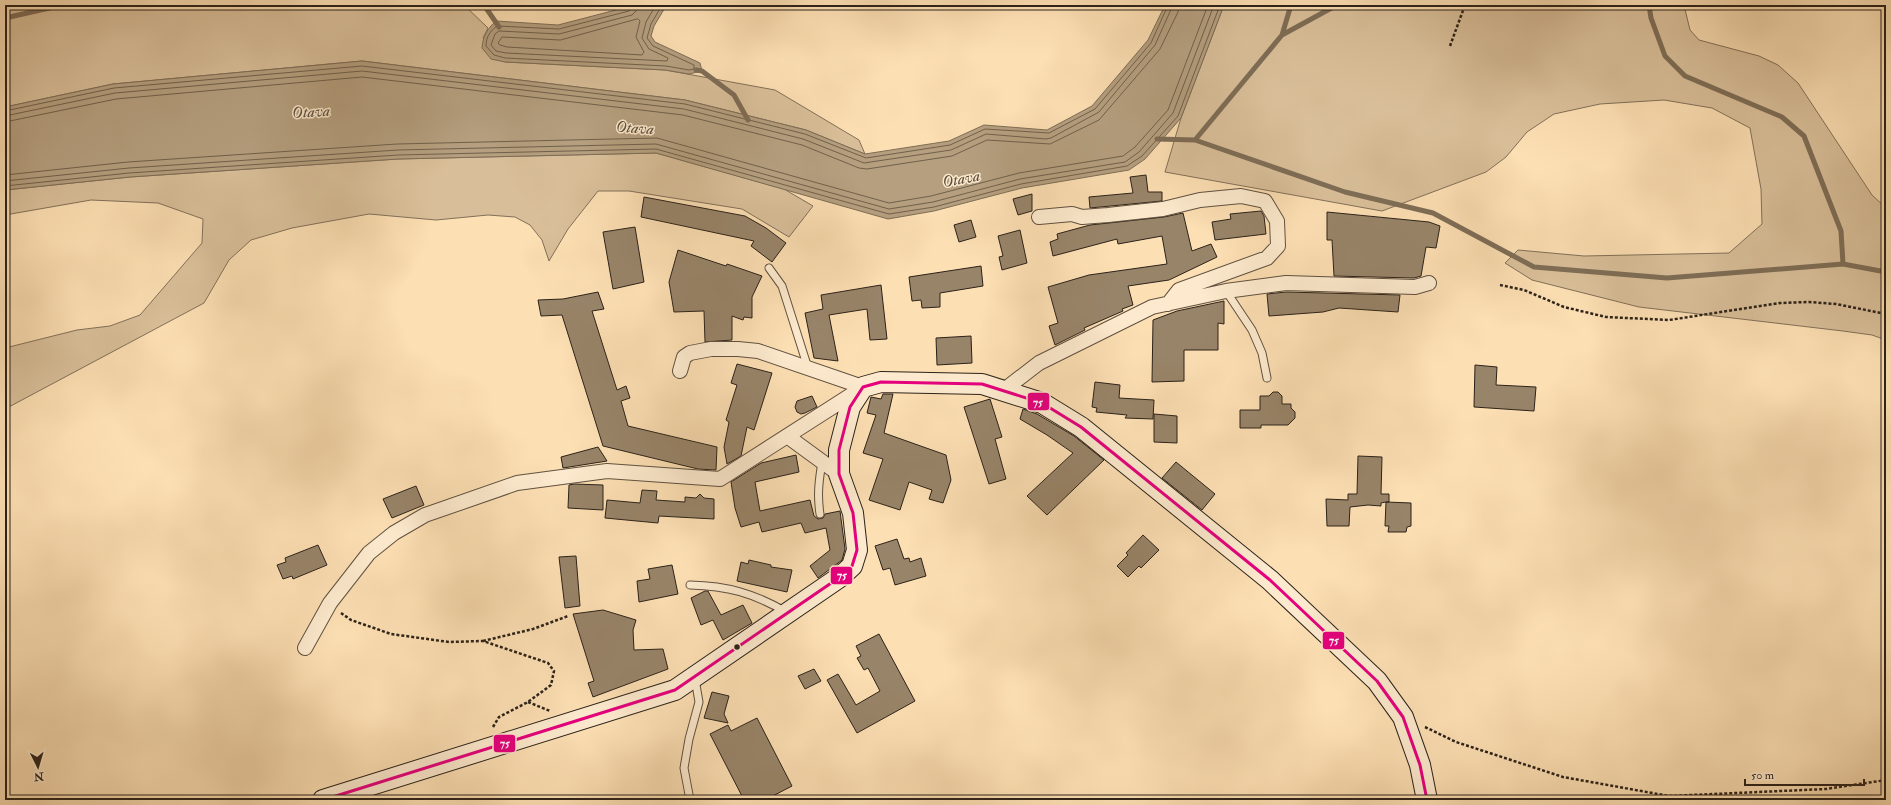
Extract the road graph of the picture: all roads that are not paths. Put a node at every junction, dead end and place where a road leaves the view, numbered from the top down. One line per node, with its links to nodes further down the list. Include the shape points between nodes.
1 (1040, 217): 5 (street, via 1072,214 1082,217 1142,212 1200,200 1241,196 1265,200 1277,221 1278,246 1267,258 1179,290)
2 (769, 268): 6 (lane, via 782,286)
3 (1429, 283): 4 (street, via 1415,287 1286,283)
4 (1226, 291): 5 (street); 8 (lane, via 1252,330 1262,353)
5 (1168, 304): 10 (street, via 1152,307 1039,363)
6 (808, 368): 7 (street, via 758,351 711,349 690,353 684,357); 9 (street)
7 (680, 371)
8 (1267, 378)
9 (863, 387): 10 (street, via 882,382 909,382 982,384); 11 (street); 13 (street, via 850,407 844,426 839,450)
10 (1004, 390): 21 (street, via 1042,403 1081,427 1270,580 1377,681 1403,717 1420,765)
11 (787, 436): 12 (street); 17 (street, via 720,479 607,471 517,483 425,515 394,533 369,553 330,603)
12 (822, 462): 13 (street); 14 (lane, via 817,498)
13 (839, 474): 16 (street, via 852,513 857,550 852,566)
14 (820, 514)
15 (690, 585): 16 (lane, via 716,586 741,591 766,600)
16 (788, 613): 18 (street)
17 (305, 648)
18 (695, 676): 19 (street, via 675,690); 20 (lane, via 699,702 684,768)
19 (323, 800)
20 (690, 800)
21 (1427, 800)

